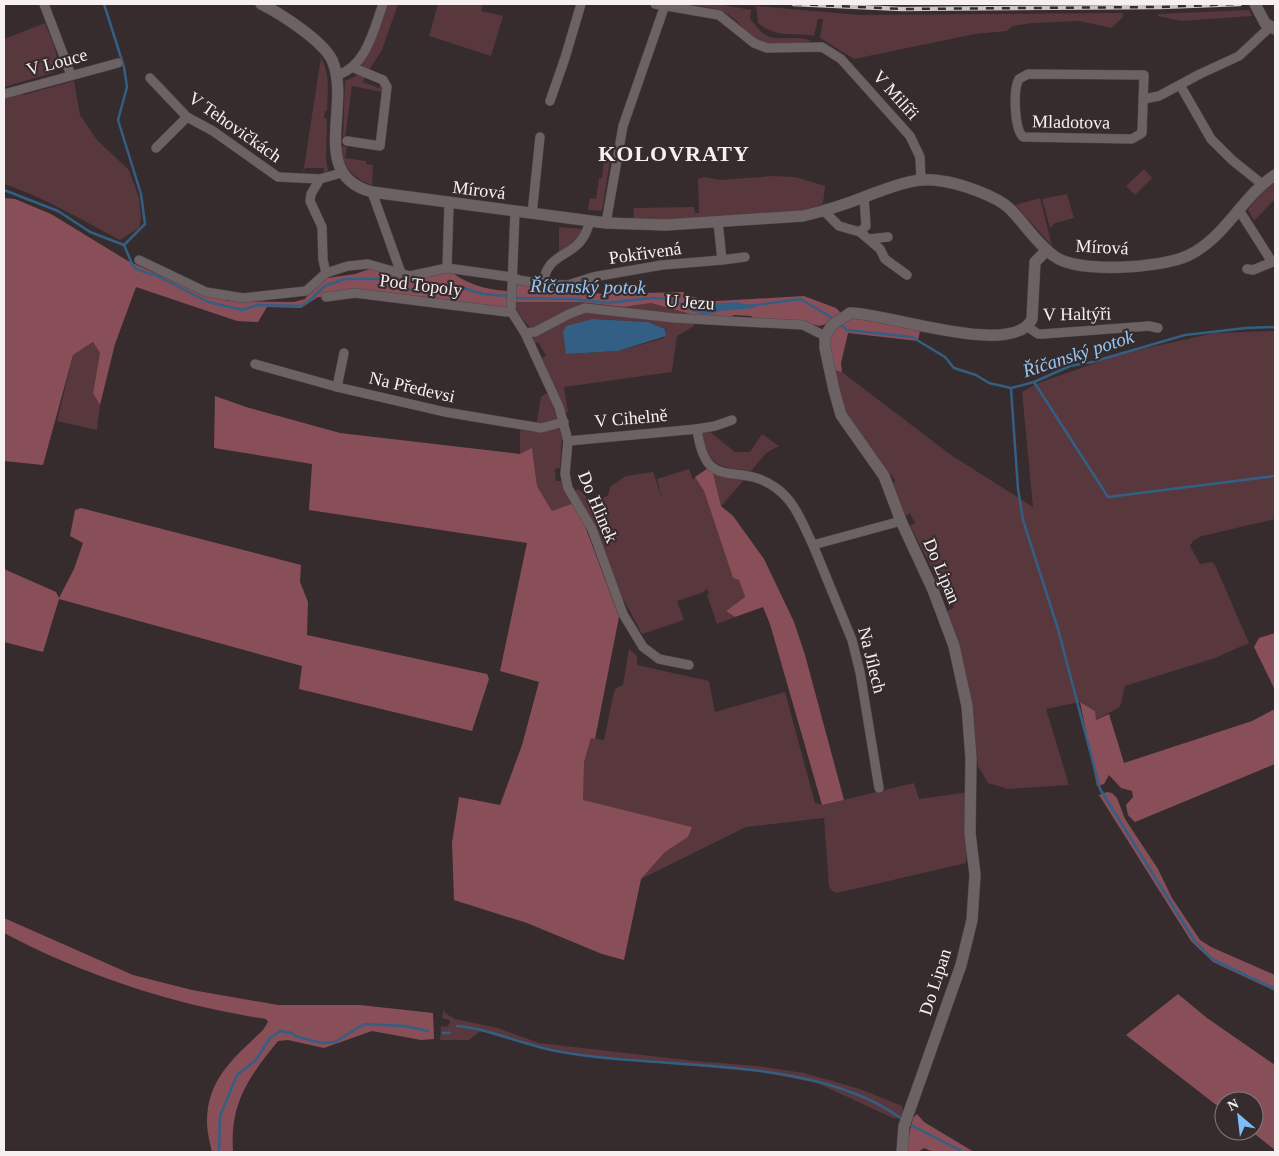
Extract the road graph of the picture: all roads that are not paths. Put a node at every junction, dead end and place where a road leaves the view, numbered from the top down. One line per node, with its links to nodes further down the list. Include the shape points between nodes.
1 (44, 4): 11 (street)
2 (383, 4): 10 (street, via 369,41)
3 (580, 4): 17 (street)
4 (655, 4): 7 (street)
5 (1255, 4): 8 (street, via 1262,18)
6 (265, 5): 12 (street, via 323,48)
7 (665, 6): 25 (street, V Milíři, via 719,15 754,43 767,48 822,47 841,59 910,136 920,157); 35 (street, via 624,126)
8 (1273, 28): 14 (street, via 1239,56)
9 (118, 64): 11 (street, V Louce)
10 (354, 68): 12 (street); 20 (street, via 383,80 387,87 380,146)
11 (71, 75): 15 (street, V Louce)
12 (337, 75): 22 (street, via 335,159)
13 (150, 78): 18 (street, V Tehovičkách)
14 (1180, 84): 16 (street, via 1159,96); 26 (street, via 1211,139)
15 (4, 94)
16 (1144, 99): 16 (street, Mladotova, via 1144,130 1132,139 1027,138 1016,127 1017,82 1028,74 1144,74)
17 (550, 101)
18 (187, 117): 21 (street); 24 (street, V Tehovičkách, via 213,131 278,177)
19 (540, 137): 33 (street)
20 (346, 141)
21 (156, 148)
22 (342, 173): 24 (street, V Tehovičkách); 27 (street, Mírová, via 348,182)
23 (1275, 175): 26 (street, Mírová)
24 (320, 179): 47 (street, via 310,201 322,227)
25 (921, 180): 28 (street, Mírová); 40 (street, Mírová, via 952,183 1005,205)
26 (1262, 184): 30 (street, Mírová)
27 (372, 192): 29 (street, Mírová); 48 (street)
28 (864, 197): 31 (street, Mírová); 37 (street, via 866,226)
29 (449, 204): 32 (street, Mírová); 45 (street)
30 (1239, 210): 40 (street, Mírová, via 1209,242 1188,256 1168,262 1132,266 1072,265); 44 (street)
31 (824, 211): 36 (street, Mírová, via 794,217); 37 (street, via 839,226)
32 (515, 212): 33 (street, Mírová); 50 (street, Do Hlinek)
33 (532, 214): 34 (street, Mírová)
34 (590, 221): 35 (street, Mírová); 51 (street, Pokřivená, via 578,243 545,270)
35 (606, 222): 36 (street, Mírová, via 666,225)
36 (718, 222): 43 (street)
37 (860, 232): 39 (street)
38 (888, 237): 39 (street)
39 (869, 239): 49 (street, via 885,259)
40 (1047, 250): 54 (street, via 1035,262 1033,316)
41 (745, 257): 43 (street, Pokřivená)
42 (139, 260): 47 (street, via 206,292 243,298 306,291)
43 (722, 260): 51 (street, Pokřivená, via 662,265 593,277 568,285)
44 (1274, 262): 46 (street)
45 (447, 268): 48 (street, via 410,276); 50 (street, Pokřivená)
46 (1247, 269)
47 (326, 273): 48 (street, via 368,264)
48 (401, 273)
49 (907, 275)
50 (511, 277): 51 (street, Pokřivená); 53 (street, Do Hlinek)
51 (543, 284)
52 (326, 297): 53 (street, Pod Topoly, via 355,293 507,312)
53 (511, 307): 56 (street, Do Hlinek)
54 (1028, 326): 55 (street, V Haltýři, via 1043,334); 57 (street, via 1014,334 974,334 935,330 856,312 845,315 832,325)
55 (1158, 328)
56 (525, 334): 57 (street, U Jezu, via 585,308 674,318 803,325); 62 (street, Do Hlinek, via 553,390)
57 (825, 336): 65 (street, Do Lipan, via 841,415 884,476)
58 (344, 353): 60 (street)
59 (255, 364): 60 (street, Na Předevsi)
60 (337, 387): 62 (street, Na Předevsi, via 522,426 541,428)
61 (732, 420): 63 (street, V Cihelně)
62 (564, 422): 64 (street, Do Hlinek)
63 (697, 429): 64 (street, V Cihelně); 66 (street, via 700,449 707,464 723,473 746,475 777,488 796,510)
64 (568, 441): 67 (street, Do Hlinek, via 565,474 568,488 592,529 623,614 649,653 659,659)
65 (901, 522): 66 (street); 69 (street, Do Lipan, via 924,567 944,618 954,646 967,706 971,758 970,833 975,875 972,920 961,965 904,1126)
66 (813, 545): 68 (street, Na Jílech, via 852,640)
67 (689, 666)
68 (880, 788)
69 (902, 1152)

